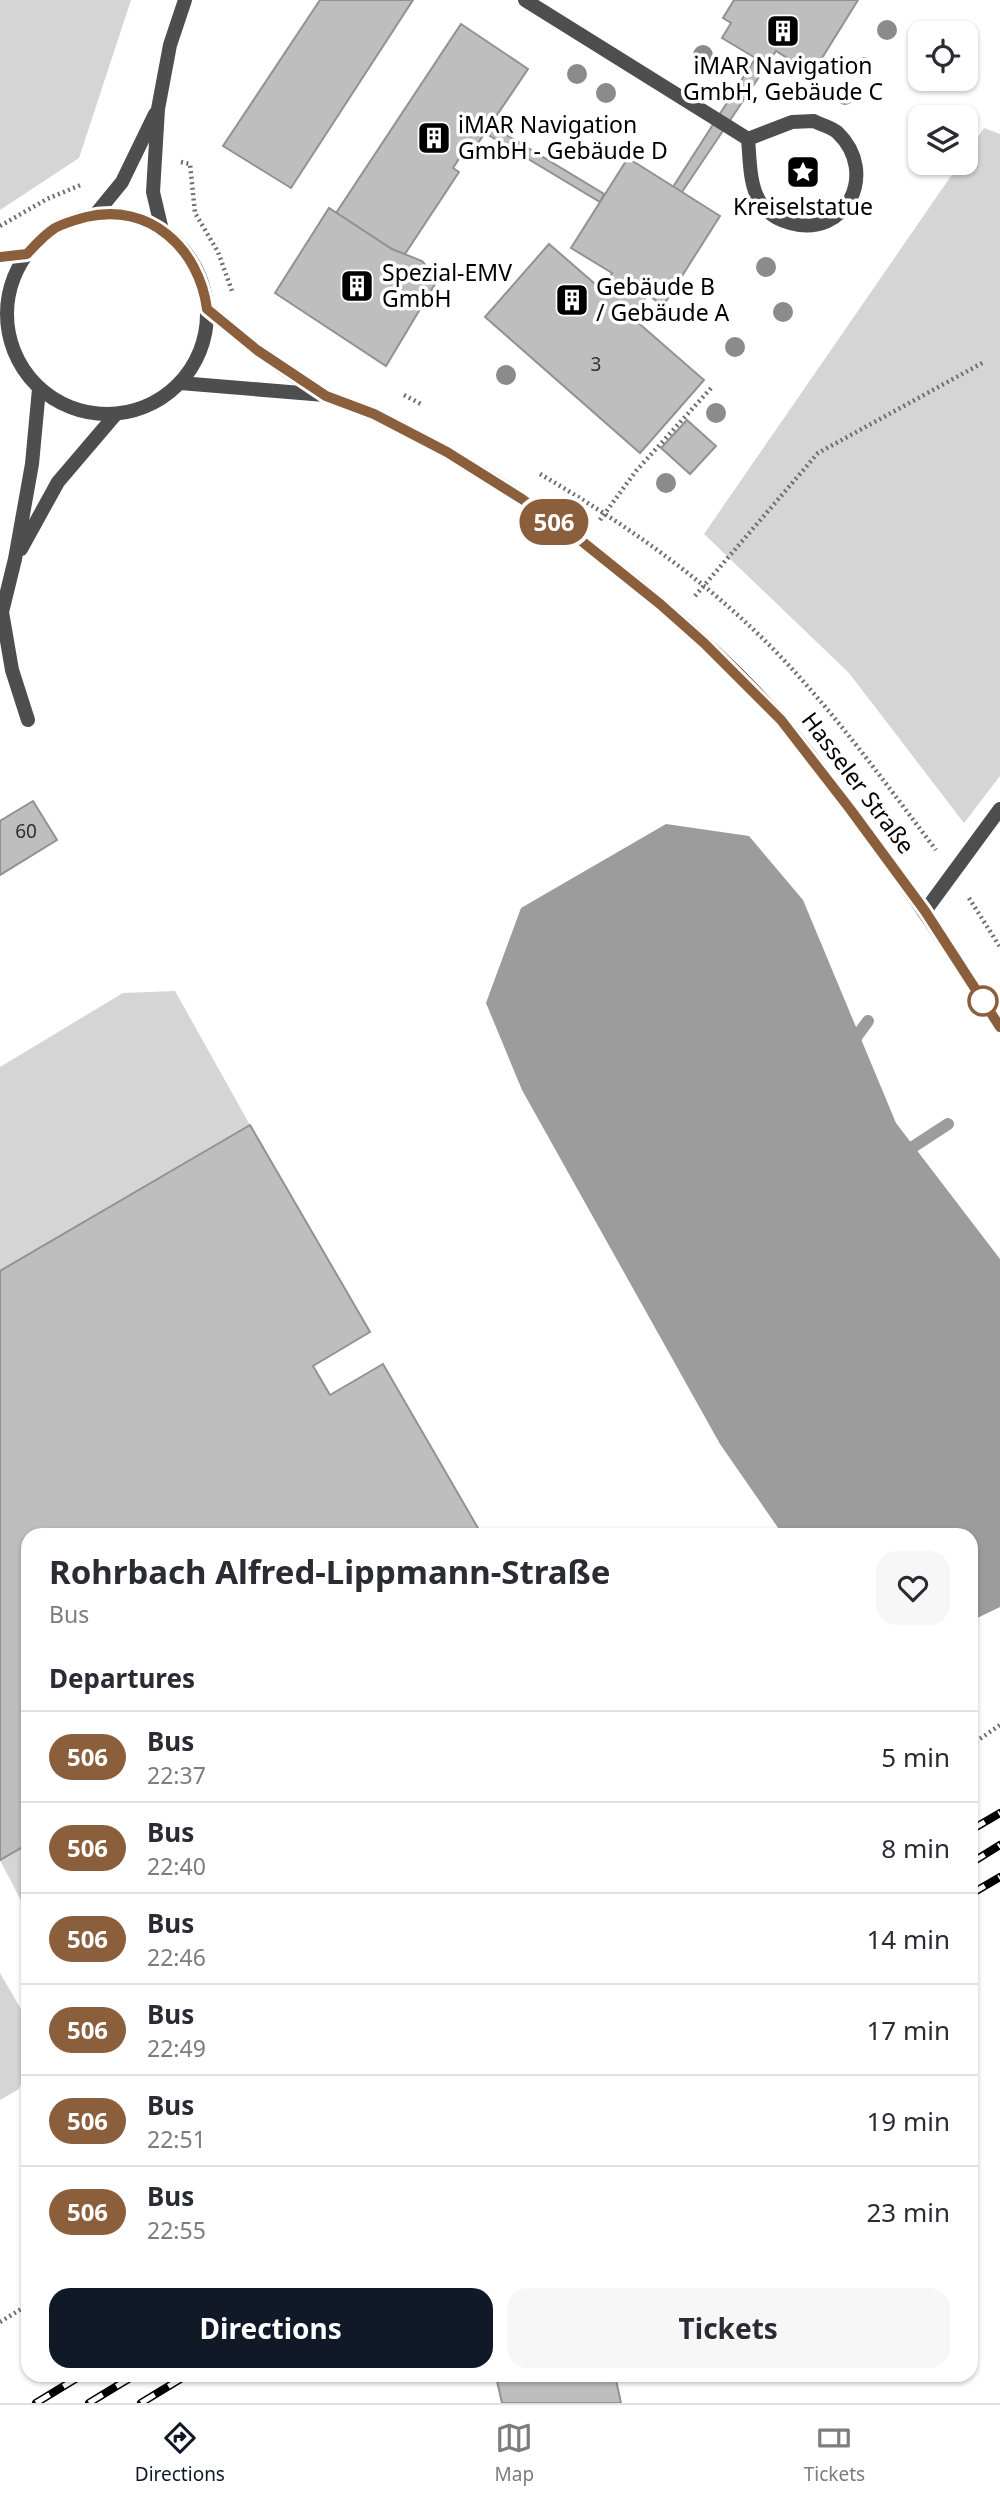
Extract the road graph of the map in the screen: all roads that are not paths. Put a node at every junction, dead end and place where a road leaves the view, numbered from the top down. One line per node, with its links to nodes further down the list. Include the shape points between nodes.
1 (185, 0): 3 (street, via 170,45)
2 (525, 0): 4 (street)
3 (158, 109): 5 (street, via 122,181); 6 (street, via 153,192)
4 (748, 139): 4 (street, via 753,185 760,203 777,219 804,227 835,218 850,202 858,178 855,158 837,131 814,121 792,122)
5 (95, 215): 6 (street, via 130,217); 7 (street, via 57,227)
6 (162, 230): 9 (street, via 189,256 205,290)
7 (27, 254): 8 (street); 10 (street, via 10,288)
8 (0, 257)
9 (207, 309): 11 (street, via 201,348); 13 (street, Hasseler Straße, via 257,350)
10 (4, 326): 12 (street, via 18,360)
11 (180, 383): 13 (street, Hasseler Straße); 14 (street, via 151,404)
12 (39, 389): 14 (street, via 88,413); 15 (street, via 34,452)
13 (326, 396): 19 (street, Hasseler Straße, via 374,414 447,452 522,499 675,617 781,720)
14 (116, 414): 15 (street, via 58,482)
15 (15, 559): 16 (street)
16 (1, 612): 17 (street)
17 (27, 720)
18 (1000, 809): 19 (street)
19 (925, 911): 20 (street, Hasseler Straße)
20 (1000, 1027)

